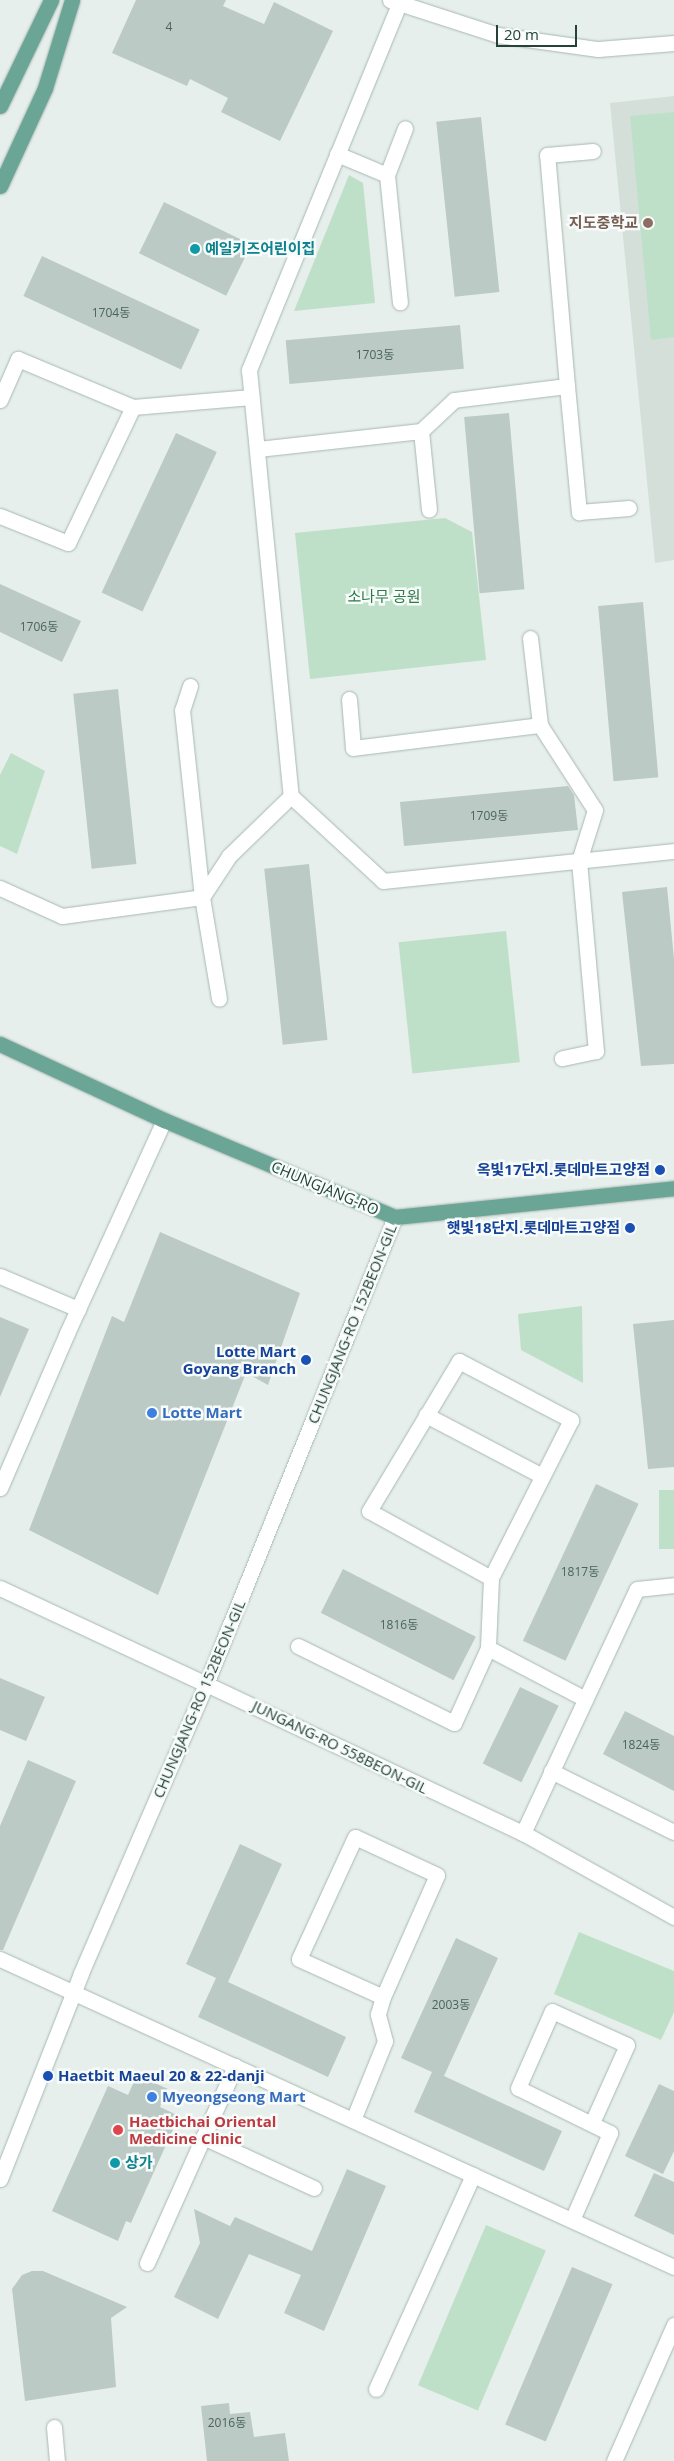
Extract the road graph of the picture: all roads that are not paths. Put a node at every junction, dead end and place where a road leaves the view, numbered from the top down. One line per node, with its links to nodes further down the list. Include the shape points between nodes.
1 (51, 0): 5 (main road)
2 (72, 0): 10 (main road, via 45,88)
3 (394, 2): 4 (street, via 498,34 598,49); 8 (street)
4 (674, 43)
5 (0, 106)
6 (405, 128): 9 (street)
7 (593, 151): 12 (street, via 547,155)
8 (337, 154): 9 (street); 13 (street, via 249,370)
9 (388, 175): 11 (street)
10 (0, 186)
11 (400, 302)
12 (567, 386): 16 (street, via 454,400); 18 (street, via 579,512)
13 (252, 397): 15 (street); 17 (street)
14 (0, 400): 15 (street, via 18,358)
15 (132, 407): 20 (street, via 68,543)
16 (421, 431): 17 (street); 19 (street)
17 (258, 449): 25 (street)
18 (629, 508)
19 (429, 510)
20 (0, 516)
21 (530, 638): 24 (street)
22 (190, 686): 29 (street, via 182,710)
23 (349, 699): 24 (street, via 353,748)
24 (540, 725): 27 (street, via 595,810)
25 (291, 796): 27 (street, via 383,880); 29 (street, via 229,856)
26 (674, 851): 27 (street)
27 (579, 861): 32 (street, via 596,1051)
28 (0, 888): 29 (street, via 62,916)
29 (202, 897): 30 (street)
30 (219, 999)
31 (0, 1044): 33 (main road, CHUNGJANG-RO)
32 (562, 1058)
33 (164, 1120): 35 (main road, CHUNGJANG-RO); 37 (street)
34 (674, 1188): 35 (main road, CHUNGJANG-RO)
35 (395, 1218): 46 (street, CHUNGJANG-RO 152BEON-GIL)
36 (0, 1276): 37 (street)
37 (78, 1309): 40 (street)
38 (426, 1415): 39 (street); 39 (street, via 459,1361 571,1420); 41 (street, via 369,1511)
39 (542, 1476): 41 (street)
40 (0, 1488)
41 (491, 1578): 45 (street)
42 (674, 1585): 47 (street, via 637,1590)
43 (0, 1588): 46 (street, JUNGANG-RO 558BEON-GIL)
44 (298, 1646): 45 (street, via 454,1722)
45 (488, 1648): 47 (street)
46 (206, 1684): 50 (street, JUNGANG-RO 558BEON-GIL); 53 (street, CHUNGJANG-RO 152BEON-GIL)
47 (585, 1699): 48 (street)
48 (551, 1771): 49 (street); 50 (street)
49 (674, 1832)
50 (523, 1833): 51 (street, JUNGANG-RO 558BEON-GIL)
51 (674, 1917)
52 (0, 1959): 53 (street)
53 (74, 1993): 55 (street); 60 (street, CHUNGJANG-RO 152BEON-GIL)
54 (384, 1997): 54 (street, via 438,1876 355,1837 299,1959); 56 (street, via 378,2014 385,2041)
55 (235, 2066): 56 (street); 58 (street)
56 (353, 2120): 59 (street)
57 (592, 2123): 57 (street, via 518,2088 552,2011 627,2045); 62 (street, via 610,2133)
58 (203, 2137): 61 (street); 63 (street)
59 (473, 2175): 62 (street); 66 (street)
60 (0, 2179)
61 (314, 2188)
62 (572, 2220): 64 (street)
63 (146, 2263)
64 (674, 2267)
65 (674, 2325): 69 (street)
66 (376, 2389)
67 (54, 2427): 68 (street)
68 (57, 2461)
69 (614, 2461)

